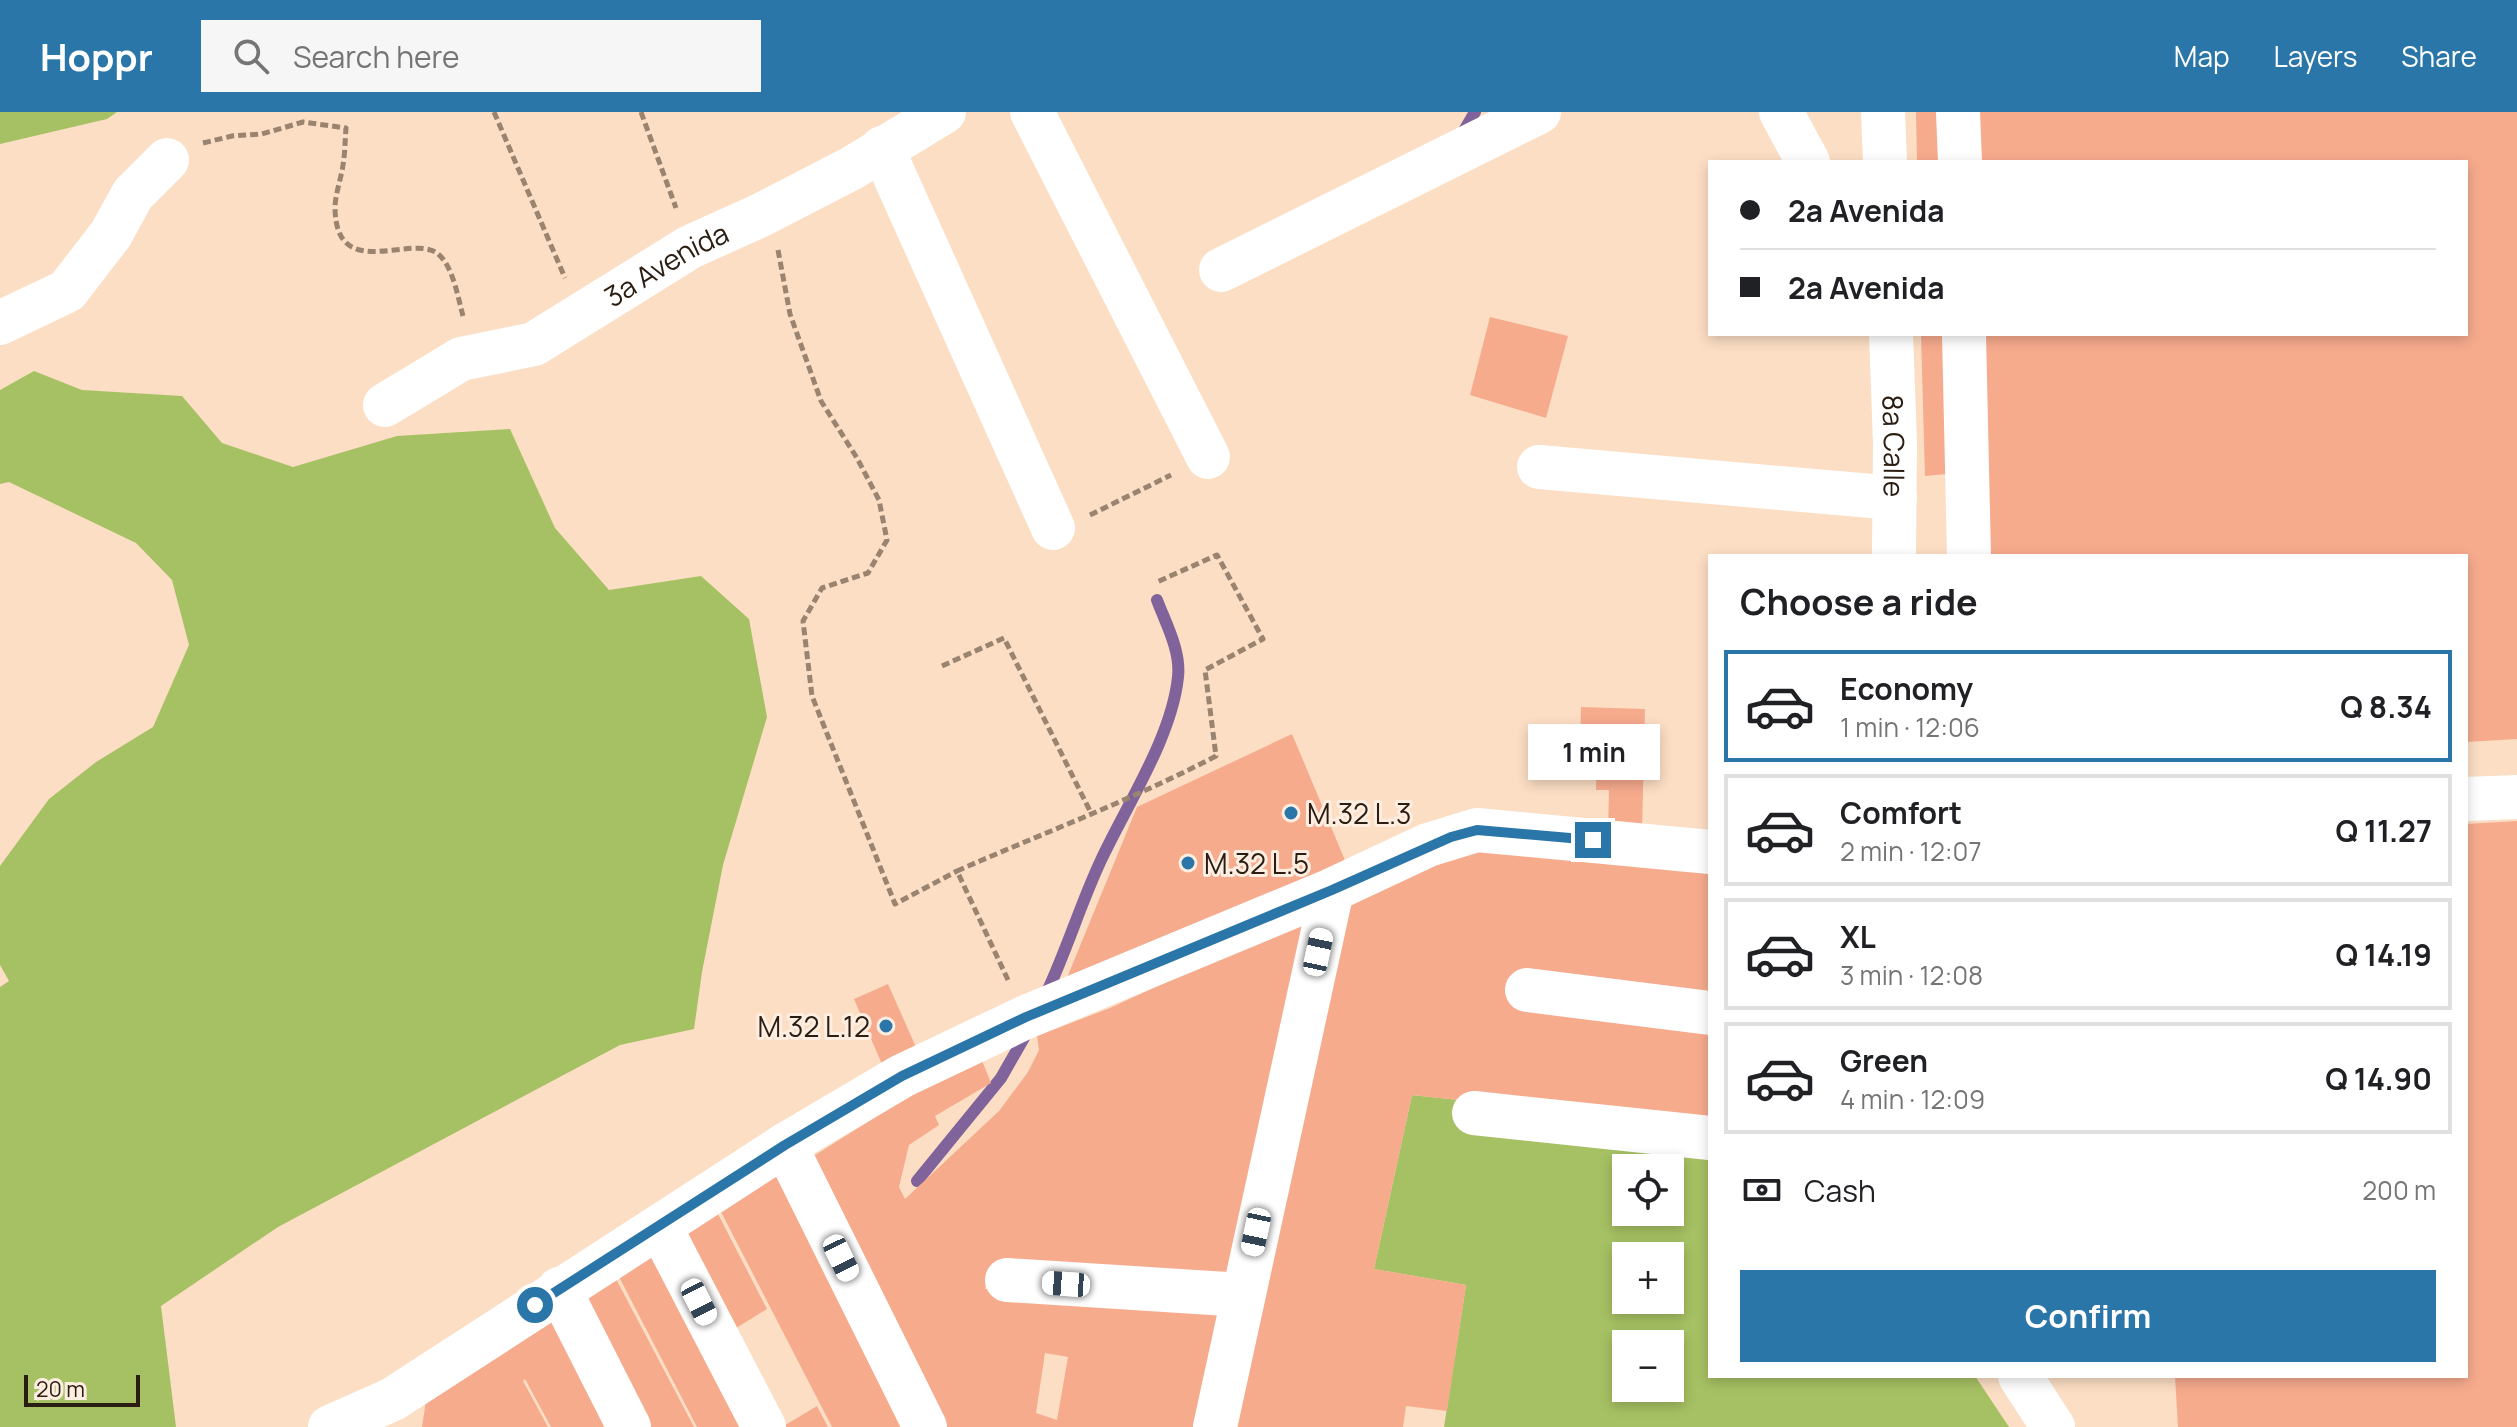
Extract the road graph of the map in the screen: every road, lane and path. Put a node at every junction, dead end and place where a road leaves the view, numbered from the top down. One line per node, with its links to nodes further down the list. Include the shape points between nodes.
1 (494, 112): 17 (path)
2 (641, 112): 15 (path)
3 (944, 112): 9 (street, 3a Avenida)
4 (1032, 112): 23 (street)
5 (1539, 112): 16 (street)
6 (1781, 112): 11 (street)
7 (1883, 112): 12 (street)
8 (1958, 112): 13 (street)
9 (890, 133): 14 (street, 3a Avenida, via 852,168); 26 (street)
10 (167, 160): 18 (street, via 133,194 111,234 67,291); 21 (path, via 197,145 303,122 346,128 335,208 340,235 354,249 384,253 418,248 437,253 448,269)
11 (1807, 160)
12 (1885, 160)
13 (1960, 160)
14 (761, 215): 15 (street, 3a Avenida); 35 (path, via 776,239 790,314 821,401 879,500 887,540 868,573 822,588 803,621 812,696 895,904)
15 (690, 247): 17 (street, 3a Avenida)
16 (1221, 270)
17 (581, 316): 21 (street, 3a Avenida, via 534,344)
18 (0, 323)
19 (1891, 336): 25 (street, 8a Calle)
20 (1964, 336): 28 (street)
21 (473, 355): 22 (street, 3a Avenida)
22 (385, 405)
23 (1208, 457): 26 (path)
24 (1539, 467): 25 (street)
25 (1895, 498): 27 (street, 8a Calle)
26 (1053, 528)
27 (1894, 554)
28 (1969, 554)
29 (1157, 582): 33 (path, via 1217,555 1263,639 1205,670 1216,756 1152,790)
30 (942, 666): 33 (path, via 1004,638)
31 (2517, 797): 32 (street)
32 (2468, 799)
33 (1091, 813): 35 (path)
34 (1708, 852): 36 (street, via 1477,830 1428,845)
35 (957, 871): 39 (path)
36 (1332, 890): 39 (street); 46 (street)
37 (1527, 990): 38 (street)
38 (1708, 1013)
39 (1027, 1017): 42 (street, via 902,1076)
40 (1474, 1113): 41 (street)
41 (1708, 1138)
42 (785, 1145): 43 (street); 52 (street)
43 (660, 1227): 45 (street); 51 (street)
44 (1007, 1280): 46 (street)
45 (559, 1289): 48 (street); 50 (street)
46 (1243, 1295): 53 (street)
47 (2021, 1378): 54 (street)
48 (401, 1413): 49 (street)
49 (330, 1427)
50 (629, 1427)
51 (764, 1427)
52 (925, 1427)
53 (1215, 1427)
54 (2053, 1427)

